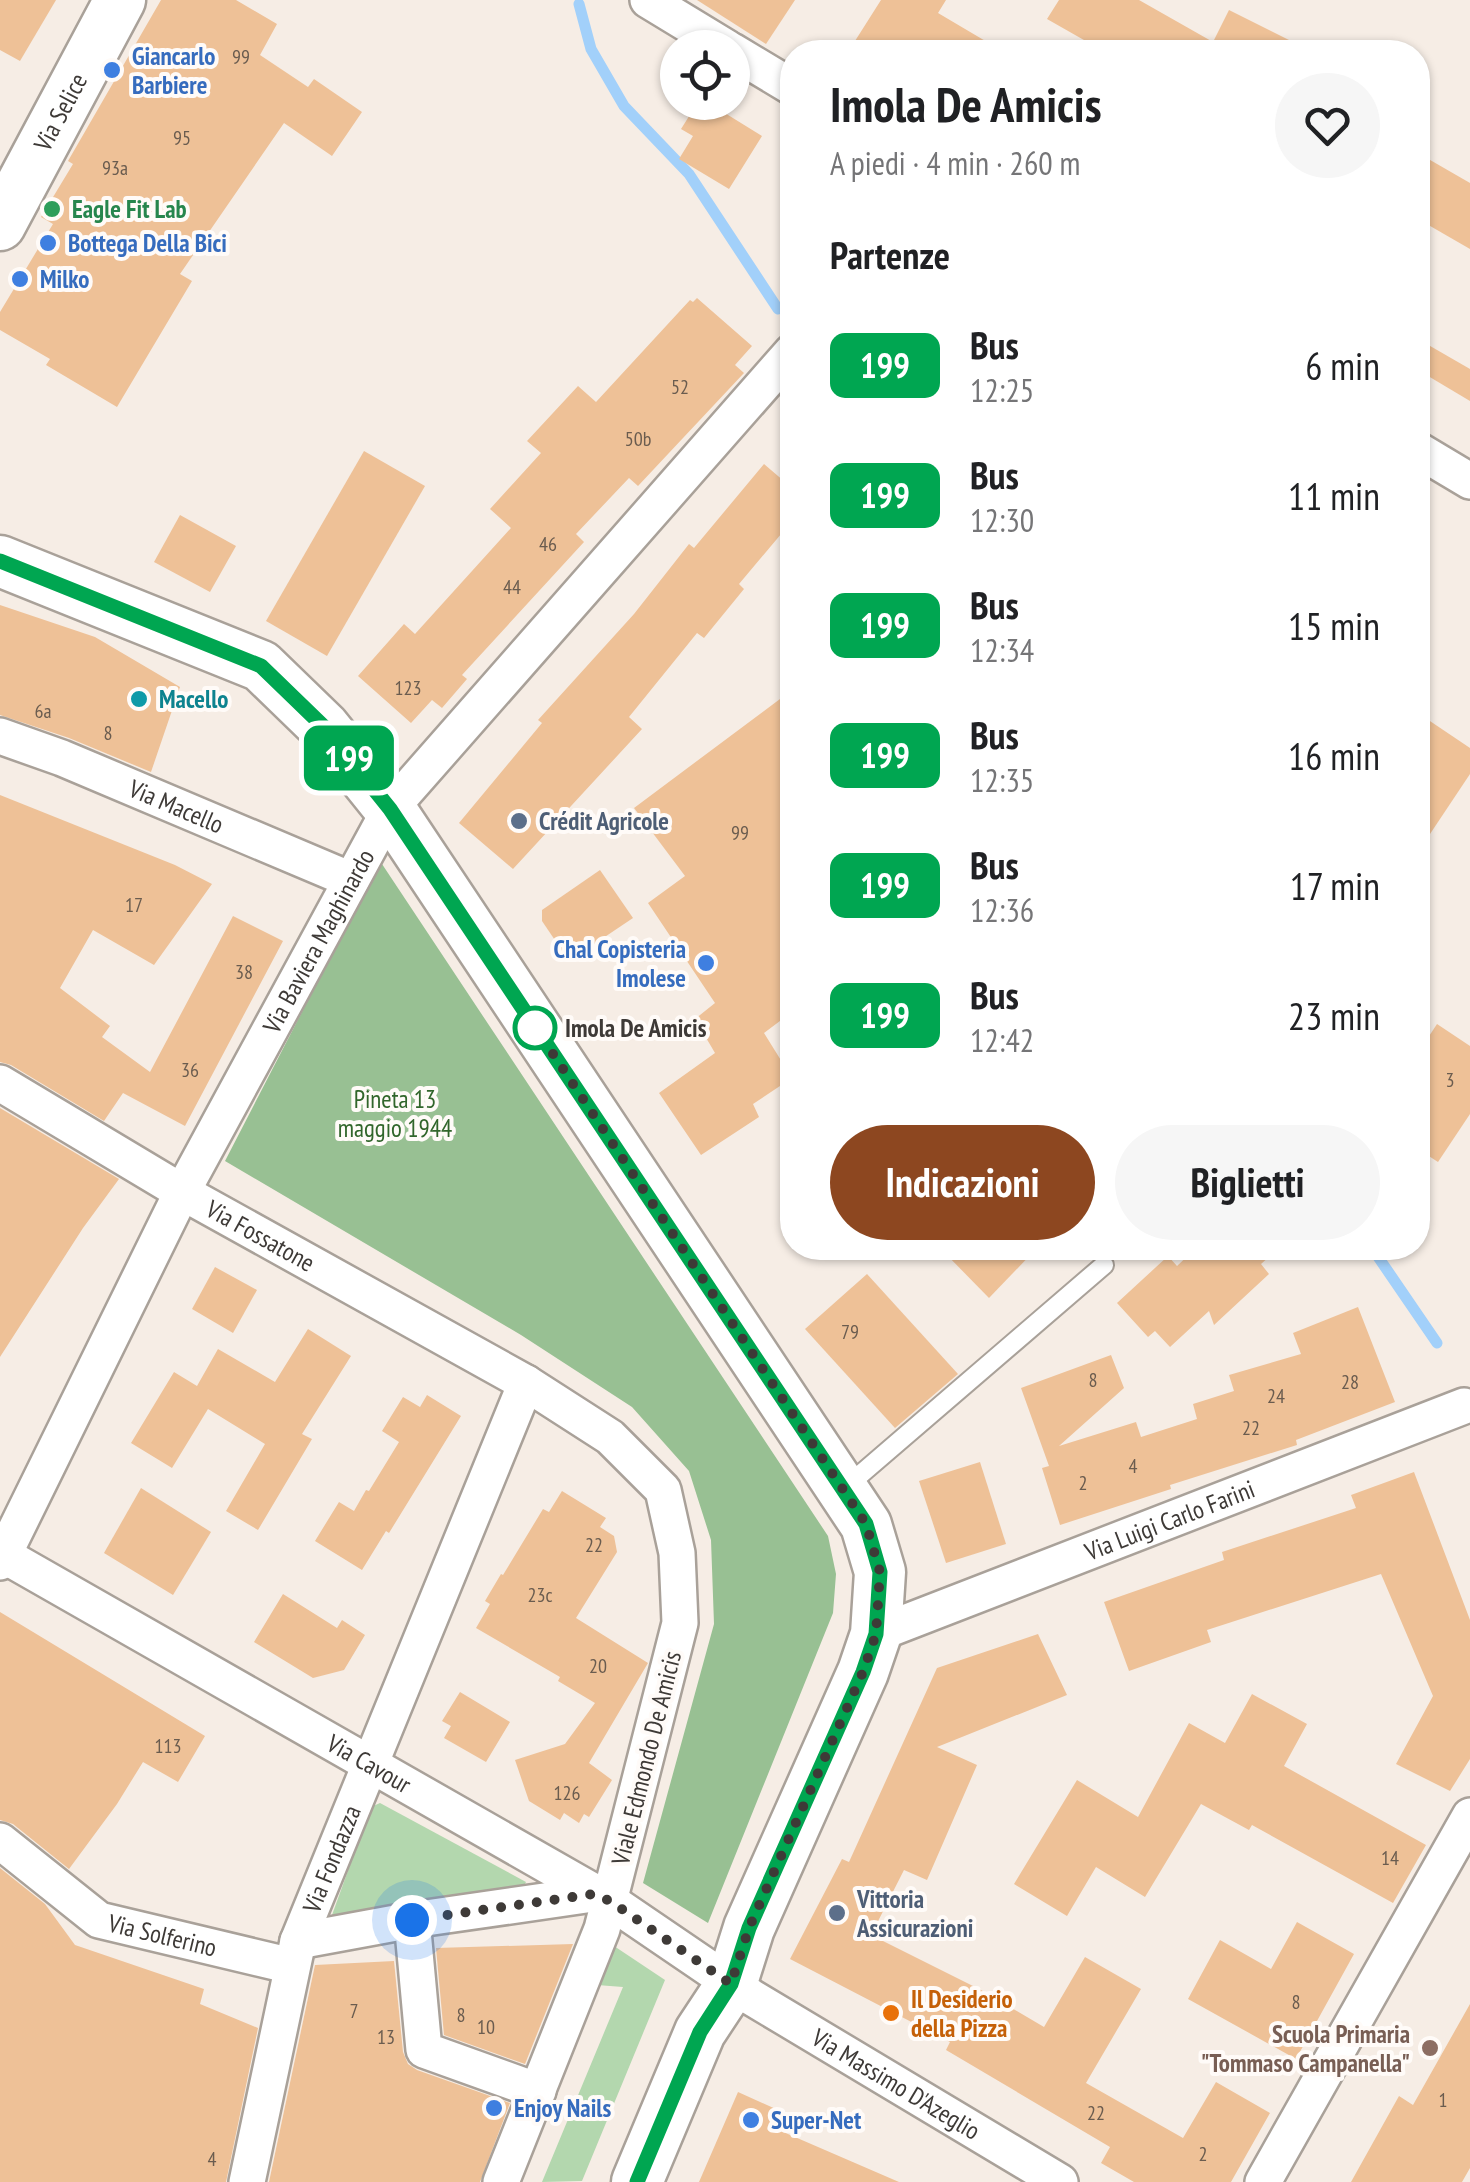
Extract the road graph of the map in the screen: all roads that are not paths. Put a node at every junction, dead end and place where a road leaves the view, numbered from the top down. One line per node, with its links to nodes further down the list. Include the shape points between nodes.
1 (120, 0): 6 (street, Via Selice)
2 (648, 0): 3 (street)
3 (698, 30)
4 (750, 61): 5 (street)
5 (780, 80)
6 (13, 165): 7 (street, Via Selice)
7 (0, 225)
8 (780, 366): 13 (street, Via Baviera Maghinardo)
9 (1430, 457): 10 (street)
10 (1470, 481)
11 (0, 561): 13 (street, via 261,666 324,727)
12 (0, 736): 14 (street, Via Macello)
13 (390, 809): 14 (street, Via Baviera Maghinardo); 20 (street)
14 (350, 880): 16 (street, Via Baviera Maghinardo)
15 (0, 1083): 16 (street, Via Fossatone)
16 (182, 1192): 18 (street, Via Fossatone); 21 (street, Via Baviera Maghinardo)
17 (1104, 1265): 20 (lane)
18 (526, 1383): 23 (street, Via Fondazza); 26 (street, Viale Edmondo De Amicis, via 610,1438 662,1490 677,1553 680,1623)
19 (1468, 1406): 22 (street, Via Luigi Carlo Farini)
20 (842, 1490): 22 (street, via 866,1524 880,1572)
21 (1, 1557): 23 (street, Via Cavour)
22 (876, 1634): 29 (street)
23 (370, 1763): 26 (street, Via Cavour); 28 (street, Via Fondazza)
24 (1470, 1816): 35 (street)
25 (0, 1841): 28 (street, Via Solferino, via 99,1920)
26 (602, 1898): 27 (street, Via Solferino); 29 (street, Via Cavour); 30 (street, Viale Edmondo De Amicis)
27 (412, 1920): 28 (street, Via Solferino); 30 (street, via 424,2050)
28 (295, 1953): 31 (street, Via Fondazza)
29 (731, 1984): 33 (street, via 700,2032); 34 (street, Via Massimo D'Azeglio)
30 (538, 2091): 32 (street, Viale Edmondo De Amicis)
31 (246, 2182)
32 (501, 2182)
33 (637, 2182)
34 (1060, 2182)
35 (1263, 2182)

